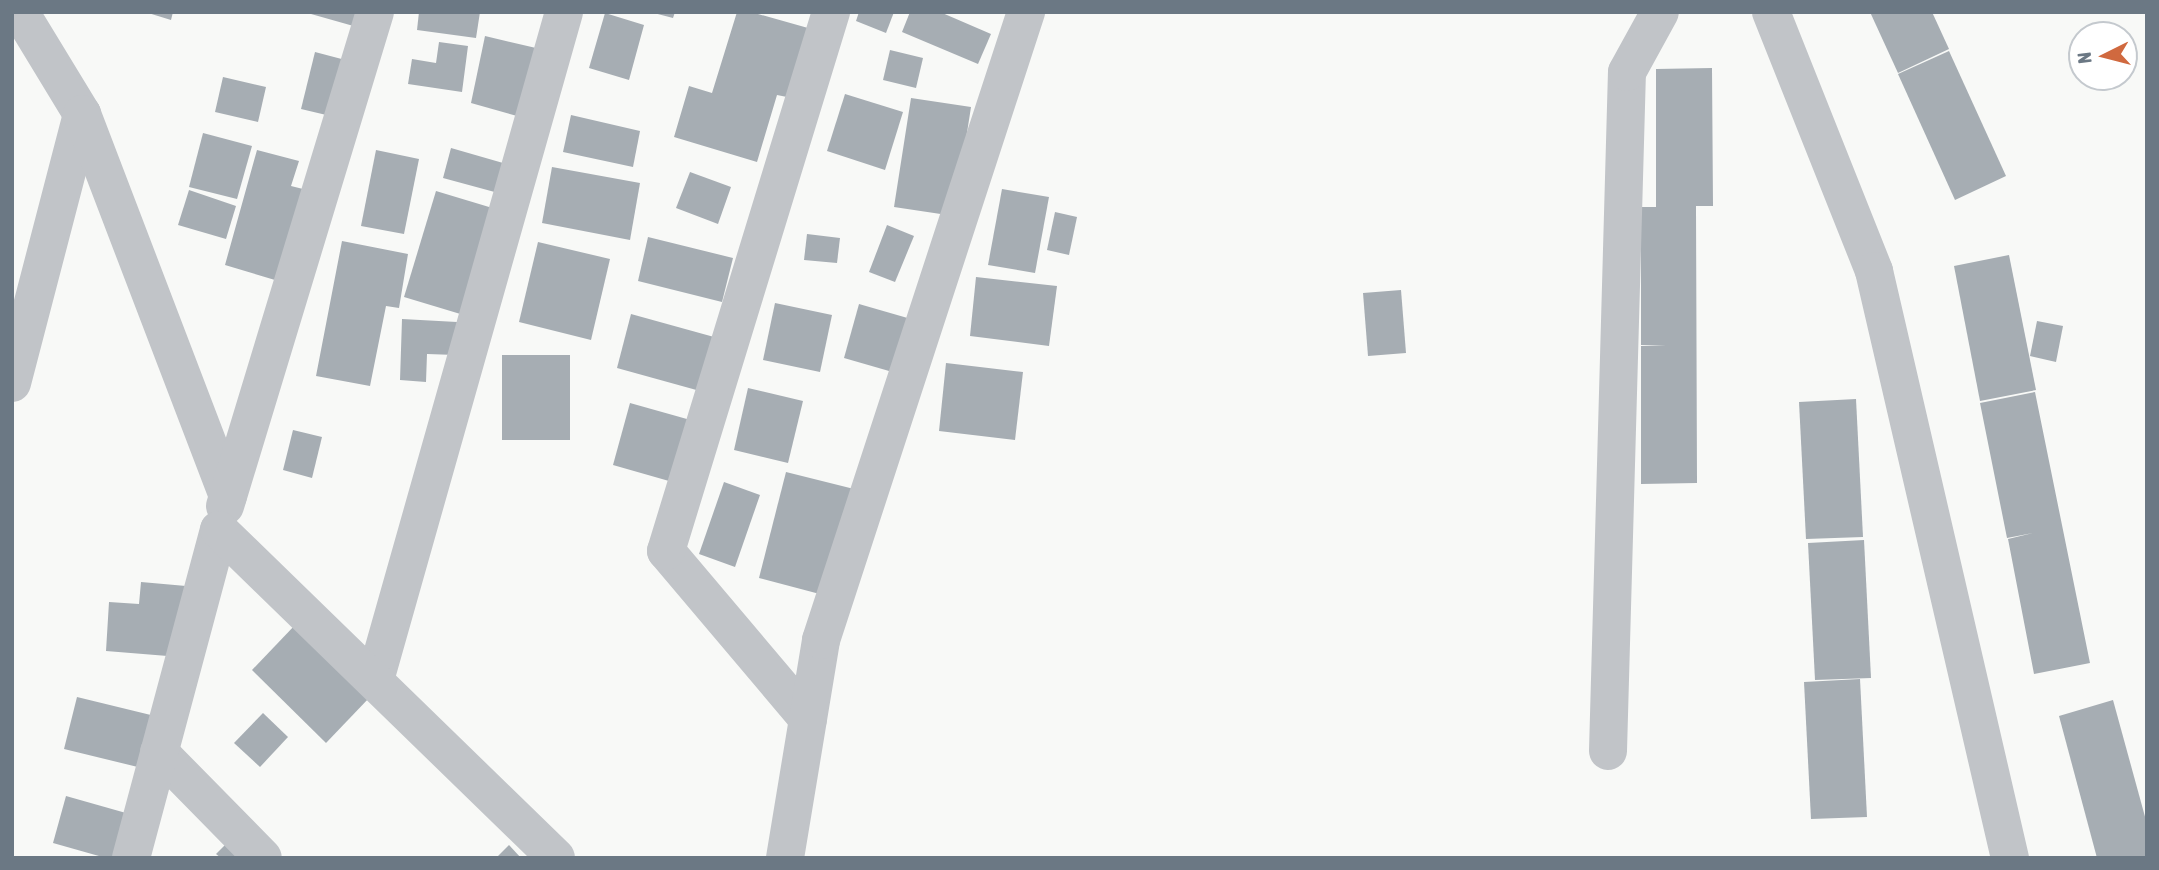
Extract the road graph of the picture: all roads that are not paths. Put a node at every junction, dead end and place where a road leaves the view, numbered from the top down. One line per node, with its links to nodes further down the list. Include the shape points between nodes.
1 (375, 12): 10 (street)
2 (564, 12): 11 (street)
3 (831, 12): 12 (street, via 666,551)
4 (1026, 12): 12 (street, via 821,640)
5 (1660, 12): 13 (street, via 1627,72)
6 (1771, 12): 19 (street, via 1874,271)
7 (36, 22): 8 (street)
8 (82, 114): 9 (street); 10 (street)
9 (12, 383)
10 (223, 513): 11 (street); 14 (street)
11 (374, 680): 17 (street)
12 (808, 719): 18 (street)
13 (1608, 751)
14 (159, 752): 15 (street); 16 (street)
15 (131, 858)
16 (262, 858)
17 (556, 858)
18 (785, 858)
19 (2010, 858)

